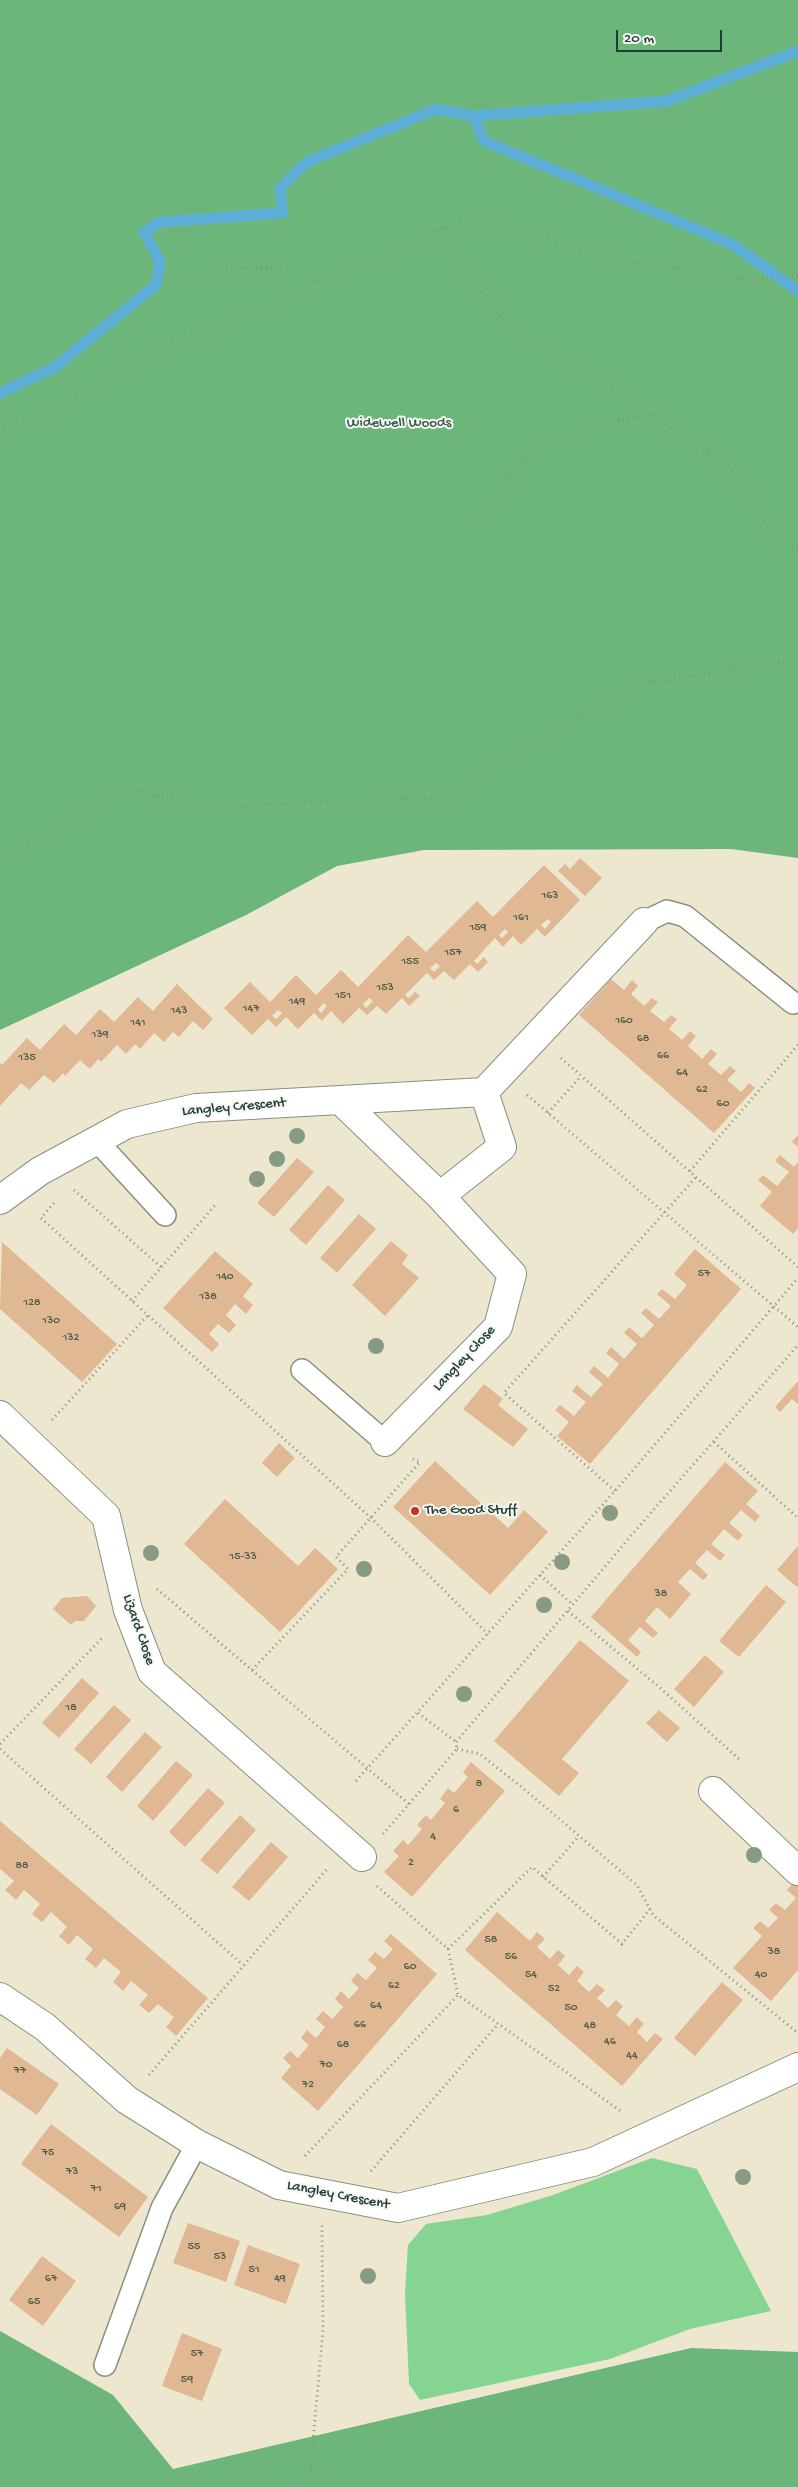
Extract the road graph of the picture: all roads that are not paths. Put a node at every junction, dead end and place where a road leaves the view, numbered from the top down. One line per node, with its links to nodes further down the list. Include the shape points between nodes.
1 (644, 922): 2 (lane, via 667,911 685,916); 3 (street)
2 (792, 1004)
3 (492, 1083): 4 (street, Langley Crescent); 6 (street, via 502,1147)
4 (340, 1100): 5 (street, Langley Crescent, via 196,1108 127,1124); 6 (street)
5 (96, 1140): 7 (street, Langley Crescent, via 40,1171); 8 (lane)
6 (440, 1196): 11 (street, Langley Close, via 512,1274 498,1327)
7 (0, 1200)
8 (165, 1214)
9 (302, 1370): 11 (lane)
10 (0, 1415): 13 (street, Lizard Close, via 106,1516 128,1610 152,1672)
11 (385, 1442)
12 (713, 1792): 14 (street)
13 (355, 1851)
14 (798, 1871)
15 (0, 1997): 17 (street, Langley Crescent, via 45,2027 127,2100)
16 (798, 2067): 17 (street, Langley Crescent, via 593,2162 398,2208 279,2185)
17 (197, 2144): 18 (lane, via 162,2208)
18 (105, 2365)

